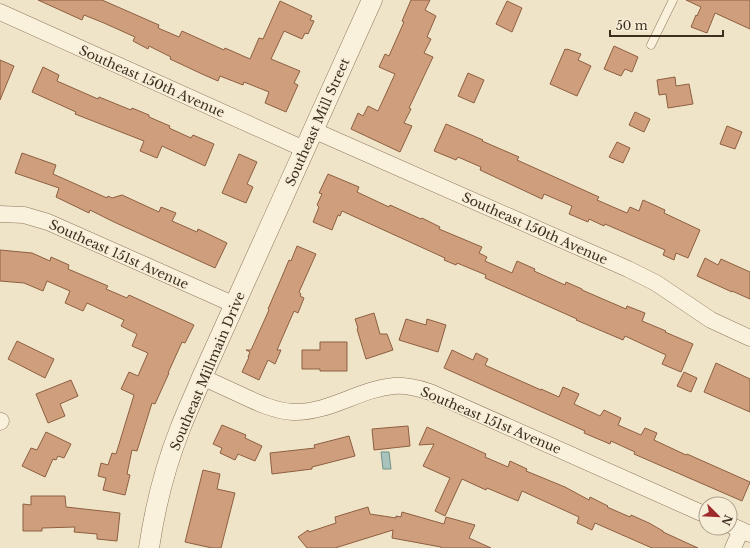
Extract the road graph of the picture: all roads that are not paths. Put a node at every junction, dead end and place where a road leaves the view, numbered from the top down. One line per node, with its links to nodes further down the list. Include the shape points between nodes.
1 (372, 0): 5 (street, Southeast Mill Street)
2 (673, 0): 4 (lane)
3 (0, 12): 6 (street, Southeast 150th Avenue)
4 (651, 45)
5 (313, 130): 6 (street, Southeast Mill Street); 10 (street, Southeast 150th Avenue, via 628,269 656,283 711,320)
6 (304, 149): 8 (street, Southeast Mill Street)
7 (0, 214): 9 (street, Southeast 151st Avenue, via 24,215 48,222)
8 (262, 243): 9 (street, Southeast Millmain Drive)
9 (235, 305): 11 (street, Southeast Millmain Drive)
10 (750, 338)
11 (202, 377): 12 (street, Southeast 151st Avenue, via 264,406 293,412 324,408 377,389 394,386 413,387 430,392); 14 (street, Southeast Millmain Drive, via 169,460)
12 (698, 510)
13 (740, 530): 15 (street)
14 (149, 548)
15 (733, 548)

